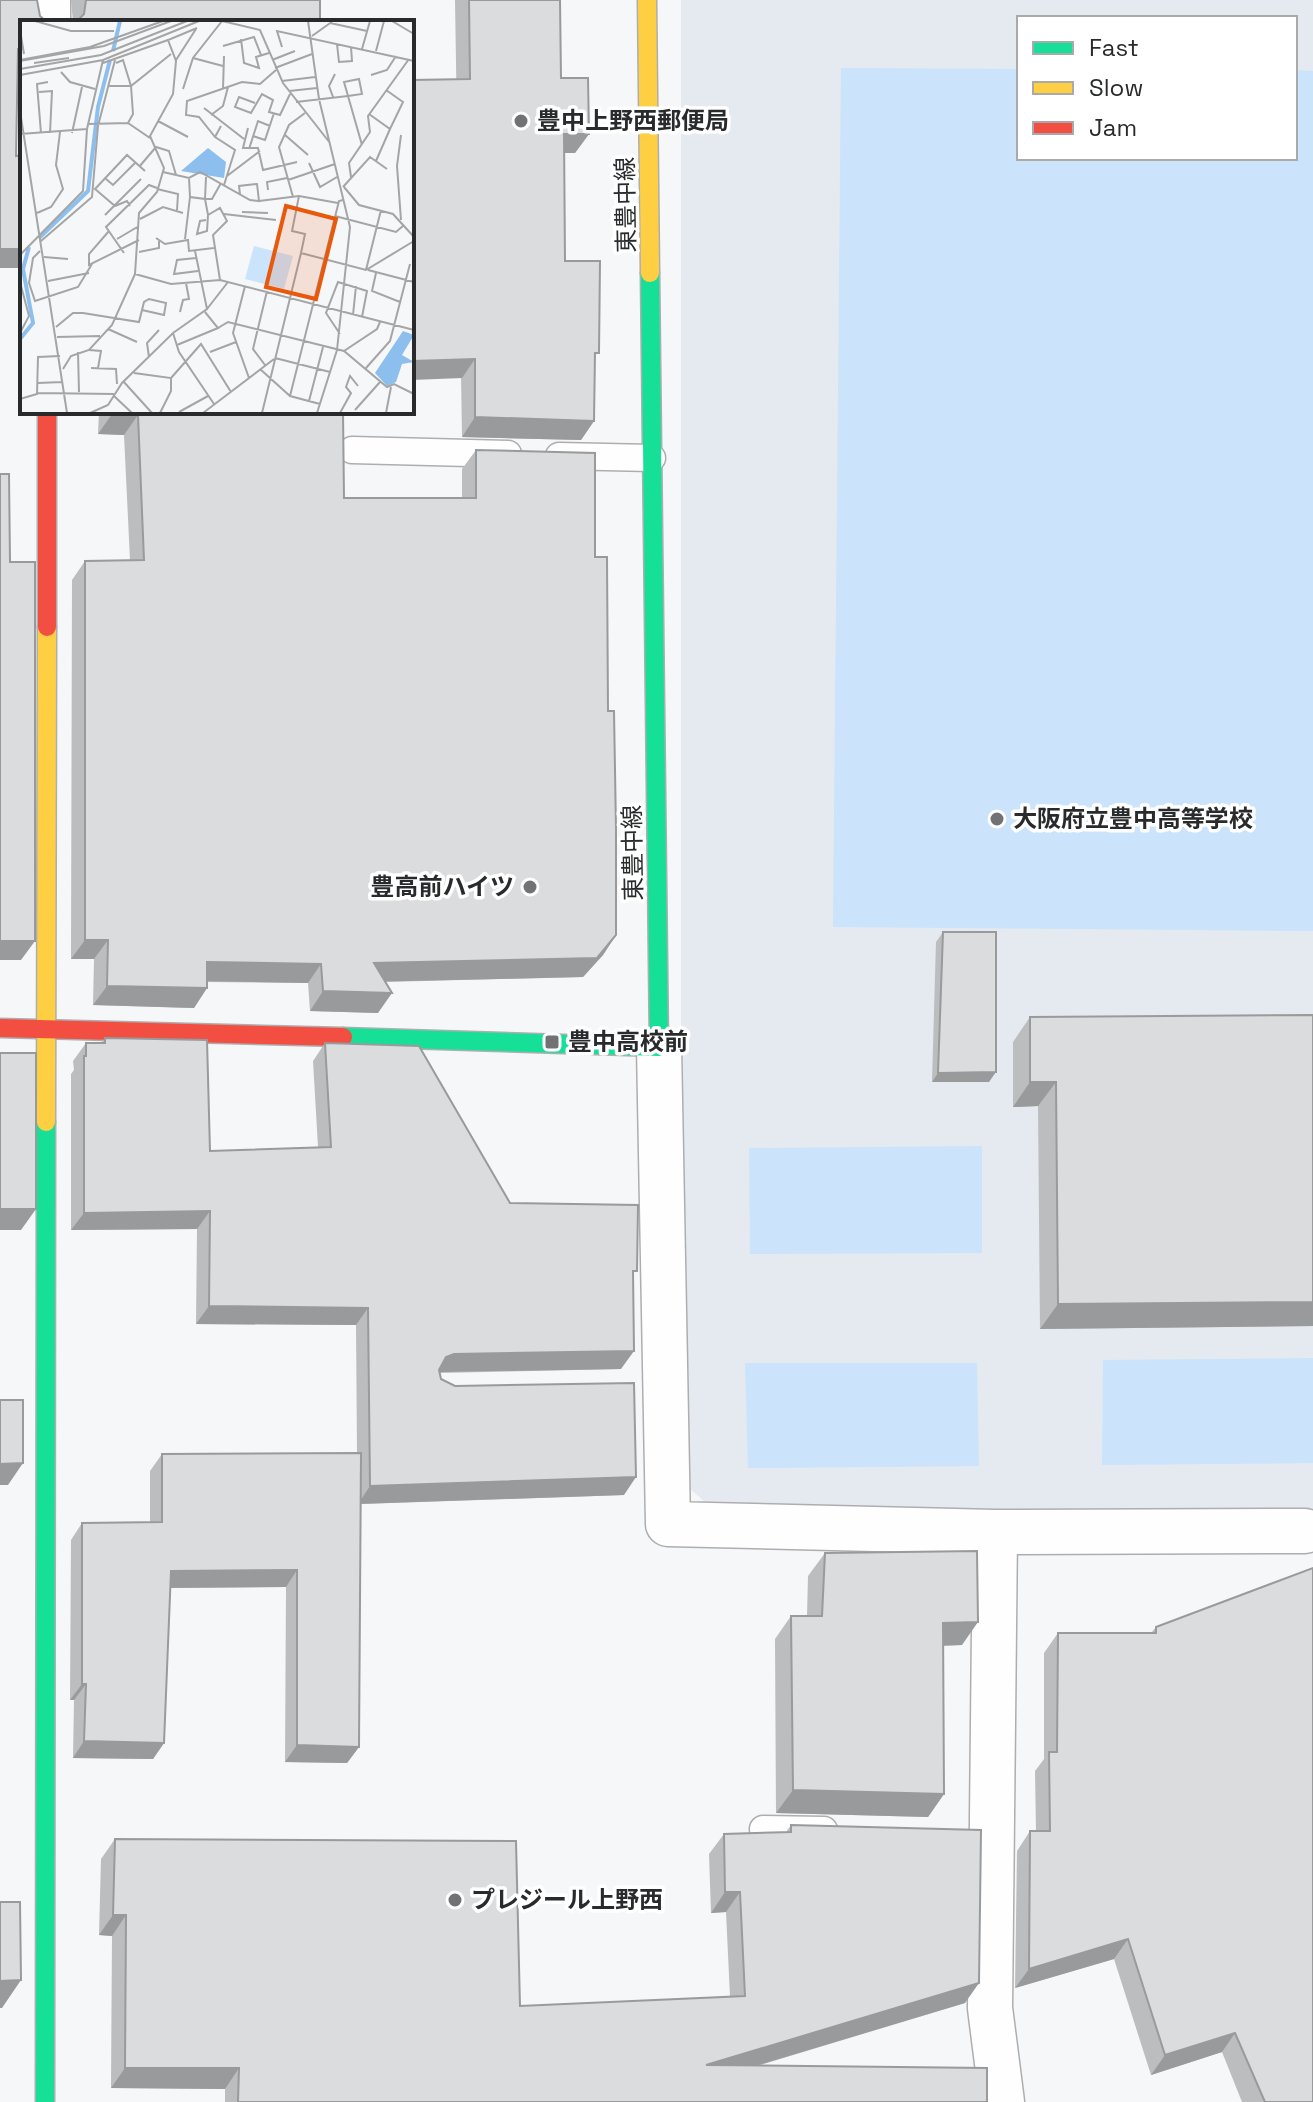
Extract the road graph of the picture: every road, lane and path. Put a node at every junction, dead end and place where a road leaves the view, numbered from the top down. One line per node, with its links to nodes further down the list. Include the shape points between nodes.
1 (647, 0): 4 (street, 東豊中線)
2 (47, 414): 6 (street)
3 (352, 450): 4 (lane)
4 (652, 458): 7 (street, 東豊中線)
5 (0, 1028): 6 (street)
6 (46, 1029): 7 (street); 12 (street)
7 (659, 1047): 9 (street, via 649,1384 668,1524)
8 (1305, 1531): 9 (street)
9 (995, 1532): 13 (street, via 977,1834)
10 (763, 1829): 11 (lane)
11 (855, 1831)
12 (45, 2102)
13 (1002, 2102)

